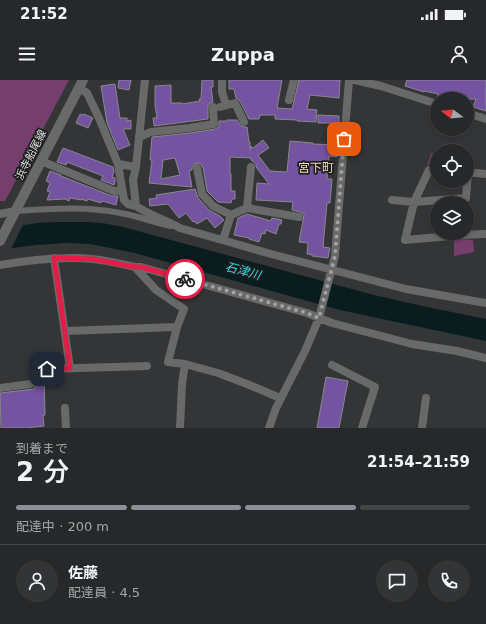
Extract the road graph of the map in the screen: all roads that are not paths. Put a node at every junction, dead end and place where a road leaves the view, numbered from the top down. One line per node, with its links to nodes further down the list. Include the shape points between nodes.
1 (145, 80): 13 (street)
2 (222, 80): 9 (street)
3 (294, 80): 7 (street)
4 (349, 80): 39 (street, via 335,256)
5 (354, 80): 8 (street)
6 (81, 84): 14 (street, 浜寺船尾線); 15 (street, via 99,118)
7 (289, 100)
8 (430, 102)
9 (220, 106): 12 (street, via 235,103); 13 (street, via 214,124 151,132)
10 (474, 115): 11 (street)
11 (486, 119)
12 (244, 122)
13 (139, 137): 16 (street)
14 (41, 162): 23 (street, via 114,191); 29 (street, 浜寺船尾線)
15 (118, 164): 16 (street); 23 (street)
16 (136, 167): 26 (street, via 133,180)
17 (250, 167): 27 (street)
18 (197, 168): 30 (street, via 202,194 213,206)
19 (430, 170): 25 (street)
20 (474, 173): 21 (street)
21 (486, 174)
22 (467, 188): 25 (street, via 466,198)
23 (122, 190): 26 (street, via 124,200)
24 (392, 200): 25 (street)
25 (414, 202): 33 (street, via 405,240)
26 (136, 206): 32 (street)
27 (247, 208): 30 (street); 31 (street)
28 (0, 214): 29 (street)
29 (14, 214): 32 (street, via 61,209 96,209); 35 (street, 浜寺船尾線)
30 (231, 215): 34 (street)
31 (299, 217)
32 (180, 228): 34 (street)
33 (486, 234)
34 (223, 240): 39 (street)
35 (0, 241)
36 (54, 258): 37 (street); 38 (street, via 93,259); 43 (street)
37 (0, 265)
38 (134, 267): 41 (street, via 172,275); 42 (street, via 156,290 184,309)
39 (331, 270): 40 (street, via 416,292); 41 (street)
40 (486, 303)
41 (319, 318): 44 (street, via 412,344); 52 (street)
42 (177, 327): 43 (street); 45 (street, via 168,362)
43 (64, 331): 48 (street)
44 (486, 358)
45 (185, 364): 52 (street, via 218,373); 56 (street)
46 (332, 365): 58 (street, via 374,387)
47 (147, 366): 48 (street)
48 (70, 368): 49 (street)
49 (47, 369)
50 (31, 384): 51 (street)
51 (0, 388)
52 (280, 398): 57 (street)
53 (426, 398): 59 (street)
54 (66, 408): 55 (street)
55 (66, 428)
56 (180, 428)
57 (269, 428)
58 (362, 428)
59 (422, 428)

